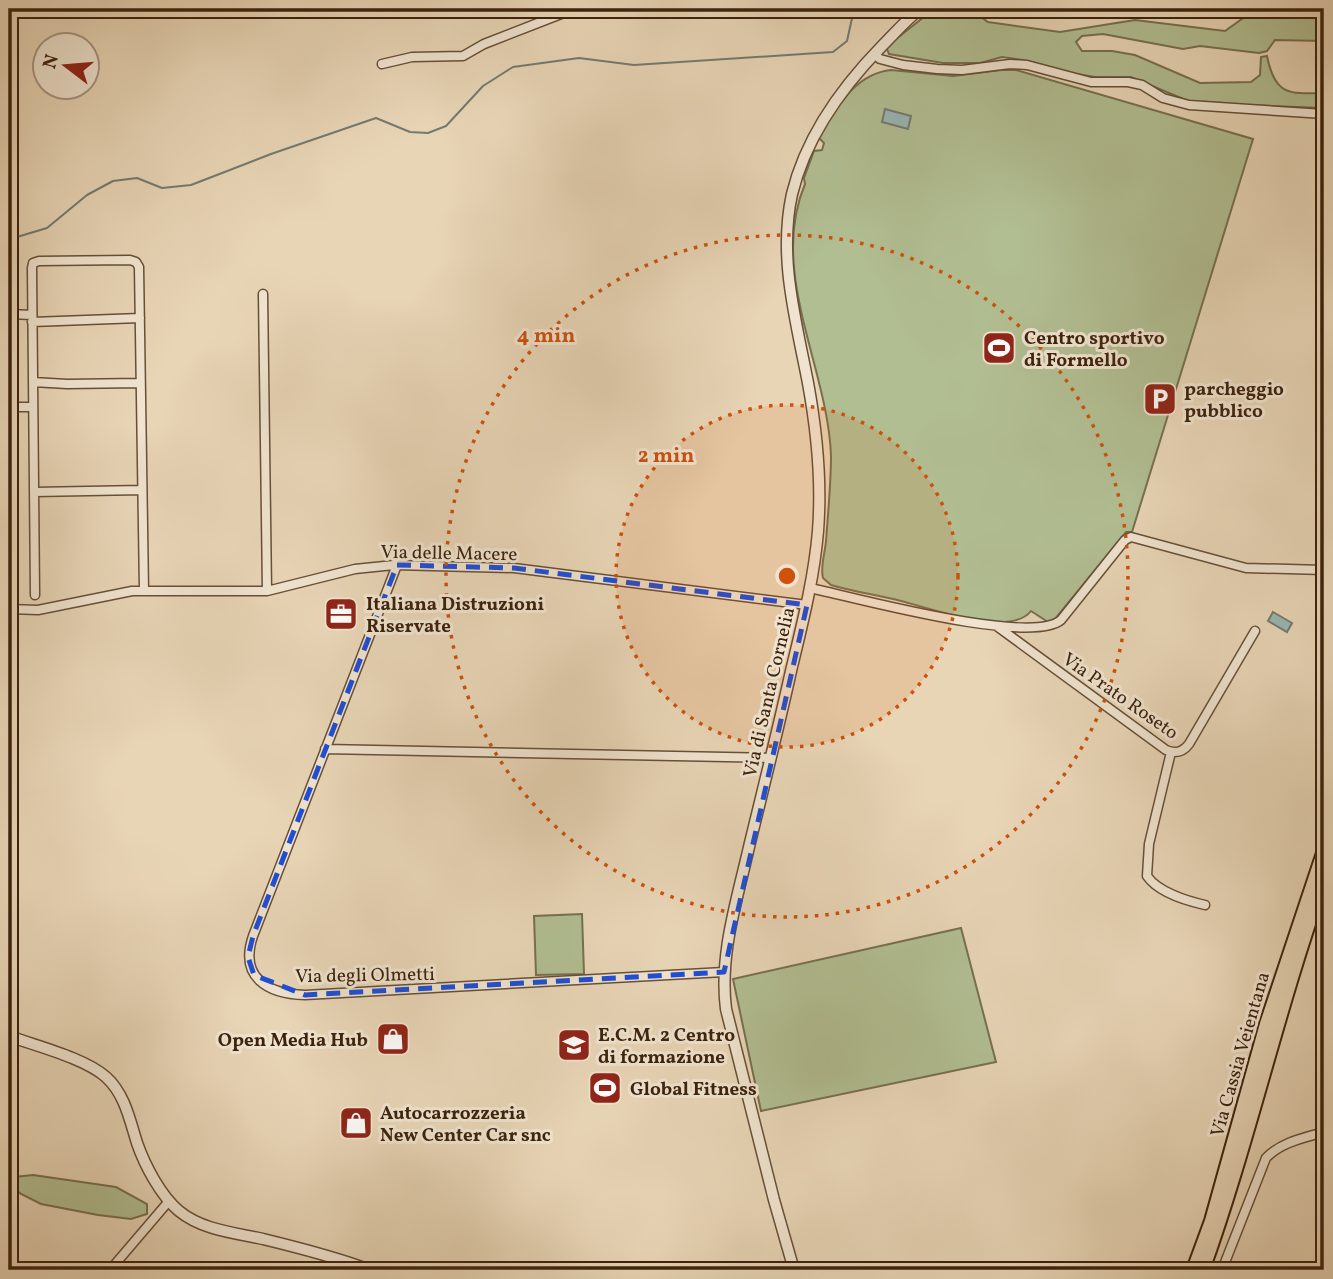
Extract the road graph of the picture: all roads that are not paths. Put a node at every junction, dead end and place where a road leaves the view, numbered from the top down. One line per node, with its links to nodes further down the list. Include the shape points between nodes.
1 (574, 9): 4 (street, via 460,57 412,57)
2 (920, 9): 3 (street, Via di Santa Cornelia)
3 (874, 54): 5 (street, via 891,62 929,68 1027,65 1091,82 1142,85 1189,105); 18 (street, Via di Santa Cornelia, via 840,94 810,143 795,183 788,223 789,287 819,455 819,520)
4 (382, 64)
5 (1324, 114)
6 (263, 293): 20 (street)
7 (9, 314): 8 (street)
8 (32, 318): 9 (street); 9 (street, via 34,262 130,260 139,270); 10 (street)
9 (140, 318): 11 (street)
10 (33, 382): 11 (street); 13 (street)
11 (140, 383): 14 (street)
12 (9, 407): 13 (street)
13 (33, 407): 15 (street)
14 (142, 490): 15 (street); 19 (street)
15 (34, 492): 21 (street)
16 (397, 565): 20 (street, Via delle Macere, via 355,569); 22 (street, Via delle Macere, via 514,568); 26 (street, Via degli Olmetti)
17 (1324, 570): 24 (street, Via Prato Roseto, via 1246,568 1131,537 1061,620 1051,626)
18 (810, 588): 22 (street, Via di Santa Cornelia); 24 (street, Via Prato Roseto)
19 (144, 590): 20 (street, Via delle Macere); 23 (street, Via delle Macere, via 38,610)
20 (267, 591)
21 (35, 595)
22 (807, 605): 28 (street, Via di Santa Cornelia)
23 (9, 609)
24 (998, 627): 27 (street, Via Prato Roseto)
25 (1255, 631): 27 (street, Via Prato Roseto, via 1189,744)
26 (326, 749): 28 (street); 32 (street, Via degli Olmetti, via 249,948 250,968 264,983 308,995)
27 (1171, 751): 31 (street, via 1149,844 1147,876 1155,885)
28 (771, 758): 32 (street, Via di Santa Cornelia)
29 (1324, 850): 39 (highway, Via Cassia Veientana)
30 (1324, 880): 40 (highway, Via Cassia Veientana)
31 (1205, 905)
32 (724, 972): 38 (street, Via di Santa Cornelia, via 726,1009)
33 (9, 1036): 35 (street, via 88,1065 109,1080 125,1105 140,1151)
34 (1324, 1132): 41 (street, via 1290,1143 1266,1158)
35 (169, 1201): 36 (street); 37 (street, via 186,1217 204,1225)
36 (110, 1270)
37 (370, 1270)
38 (794, 1270)
39 (1192, 1270)
40 (1203, 1270)
41 (1222, 1270)

